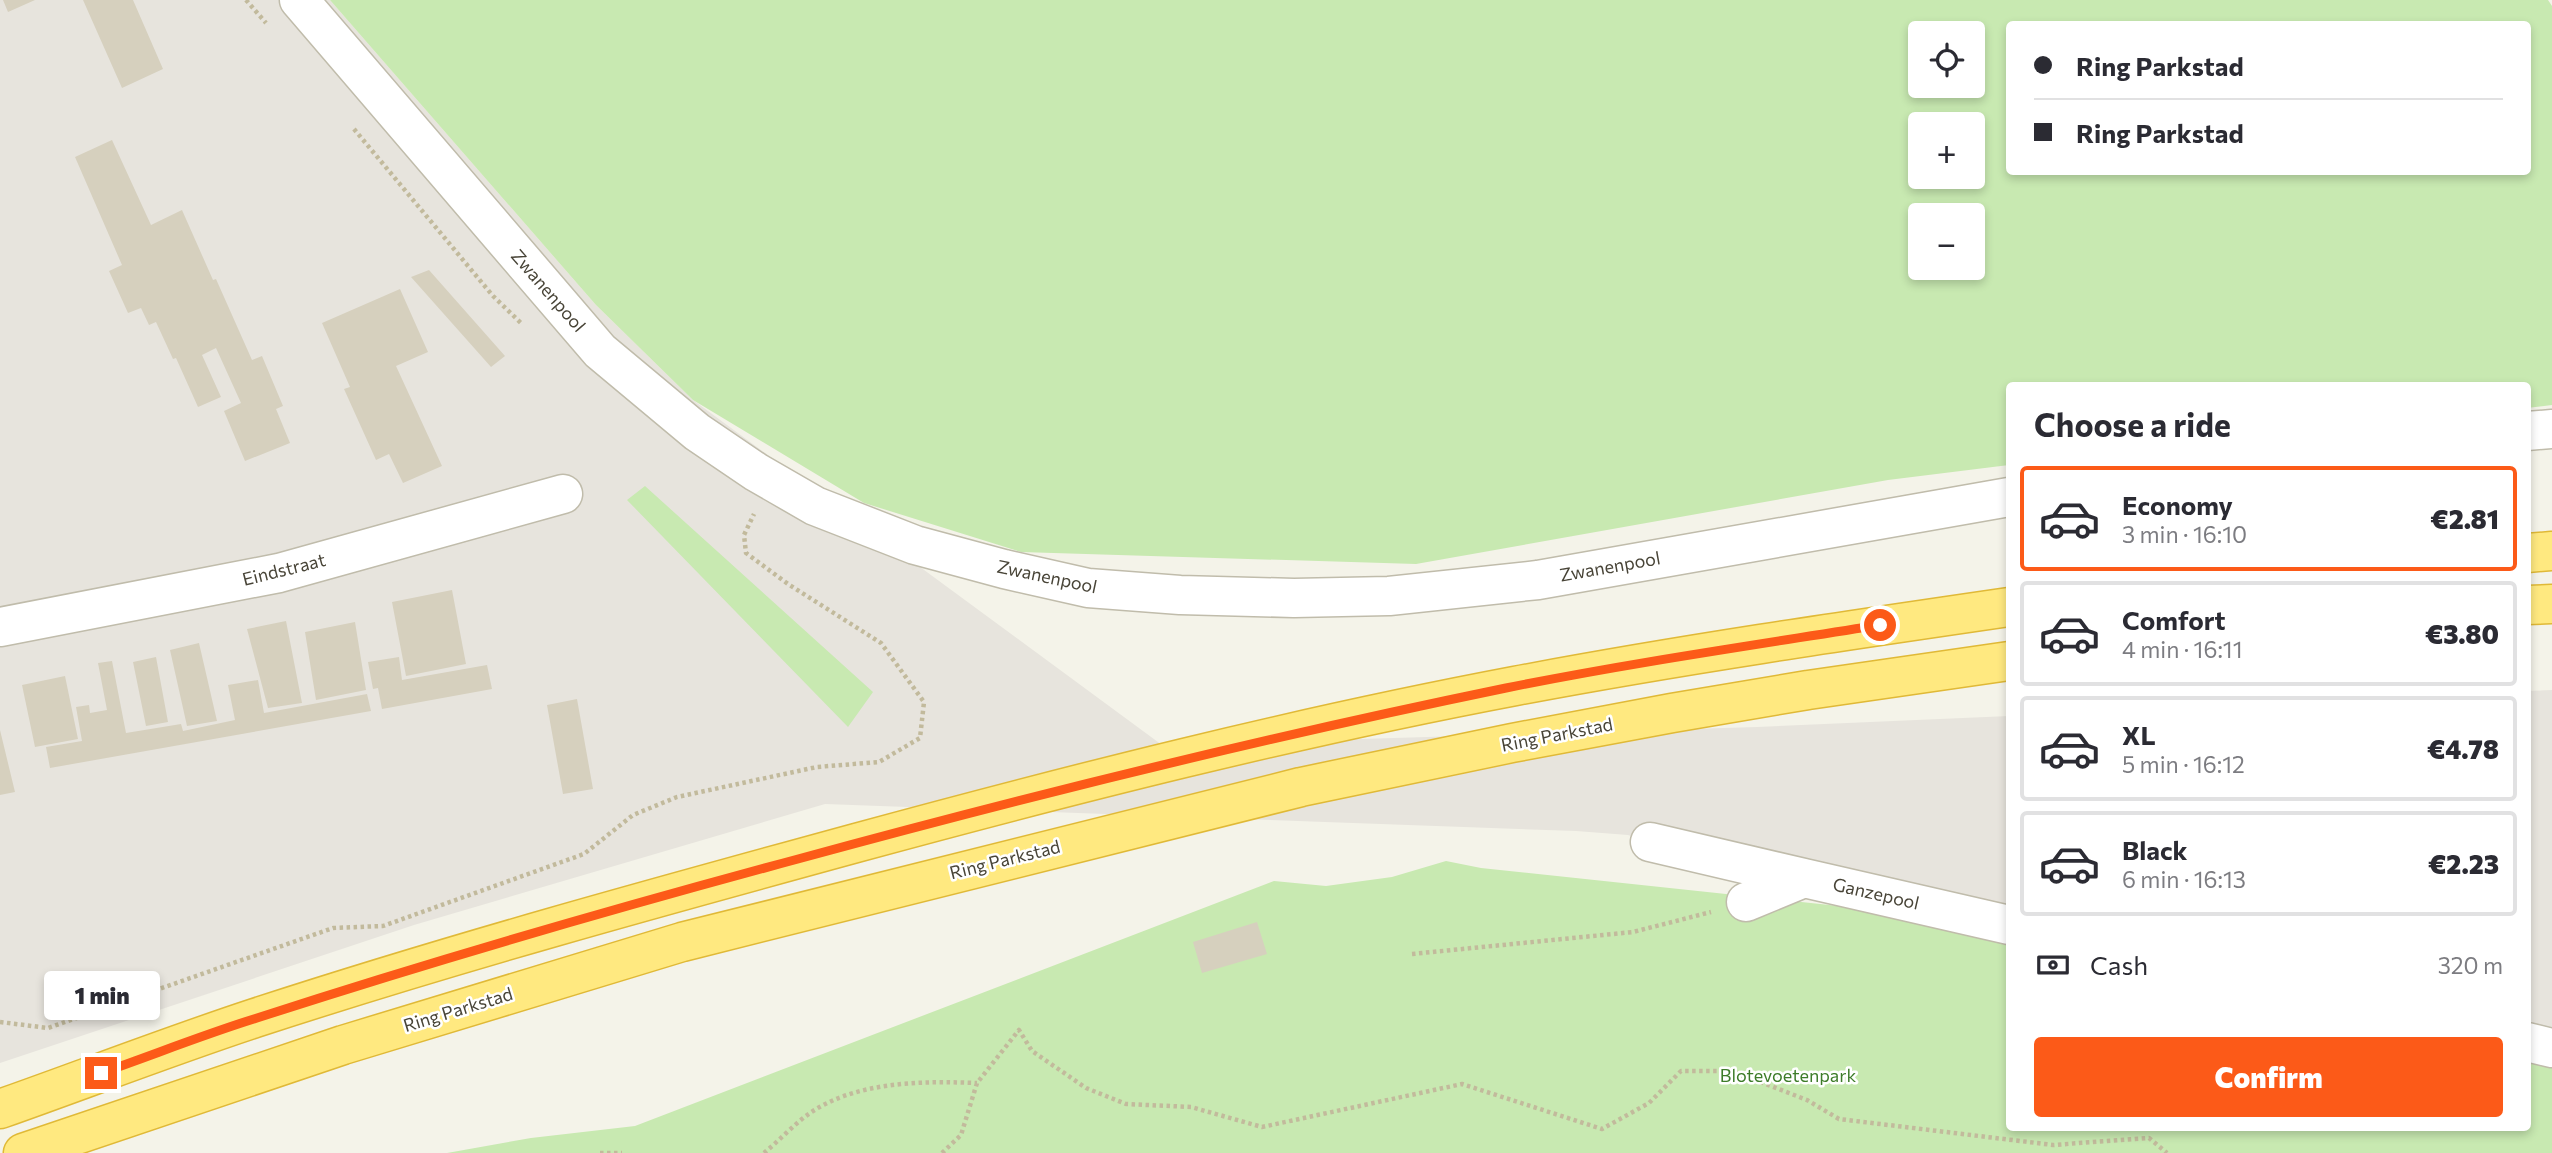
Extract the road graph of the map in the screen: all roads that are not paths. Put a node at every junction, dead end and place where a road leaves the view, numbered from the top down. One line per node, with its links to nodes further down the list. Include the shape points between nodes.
1 (299, 0): 5 (street, Zwanenpool, via 600,351 697,432 756,472 815,506 915,545 1088,588 1180,595 1390,596 1538,580)
2 (2552, 429): 3 (street)
3 (2531, 431)
4 (564, 494): 11 (street, Eindstraat, via 279,573)
5 (2006, 498)
6 (2552, 551): 7 (highway)
7 (2531, 553)
8 (2552, 604): 9 (highway)
9 (2531, 605)
10 (2006, 607): 19 (highway, via 1510,687 1009,801 439,960 252,1019)
11 (0, 627)
12 (2006, 661): 20 (highway, Ring Parkstad, via 1685,711 1301,787 682,942 343,1045)
13 (1650, 842): 14 (street, Ganzepool)
14 (1804, 878): 15 (street); 16 (street, Ganzepool)
15 (1746, 902)
16 (2006, 924)
17 (2531, 1043): 18 (street)
18 (2552, 1048)
19 (0, 1109)
20 (23, 1153)

